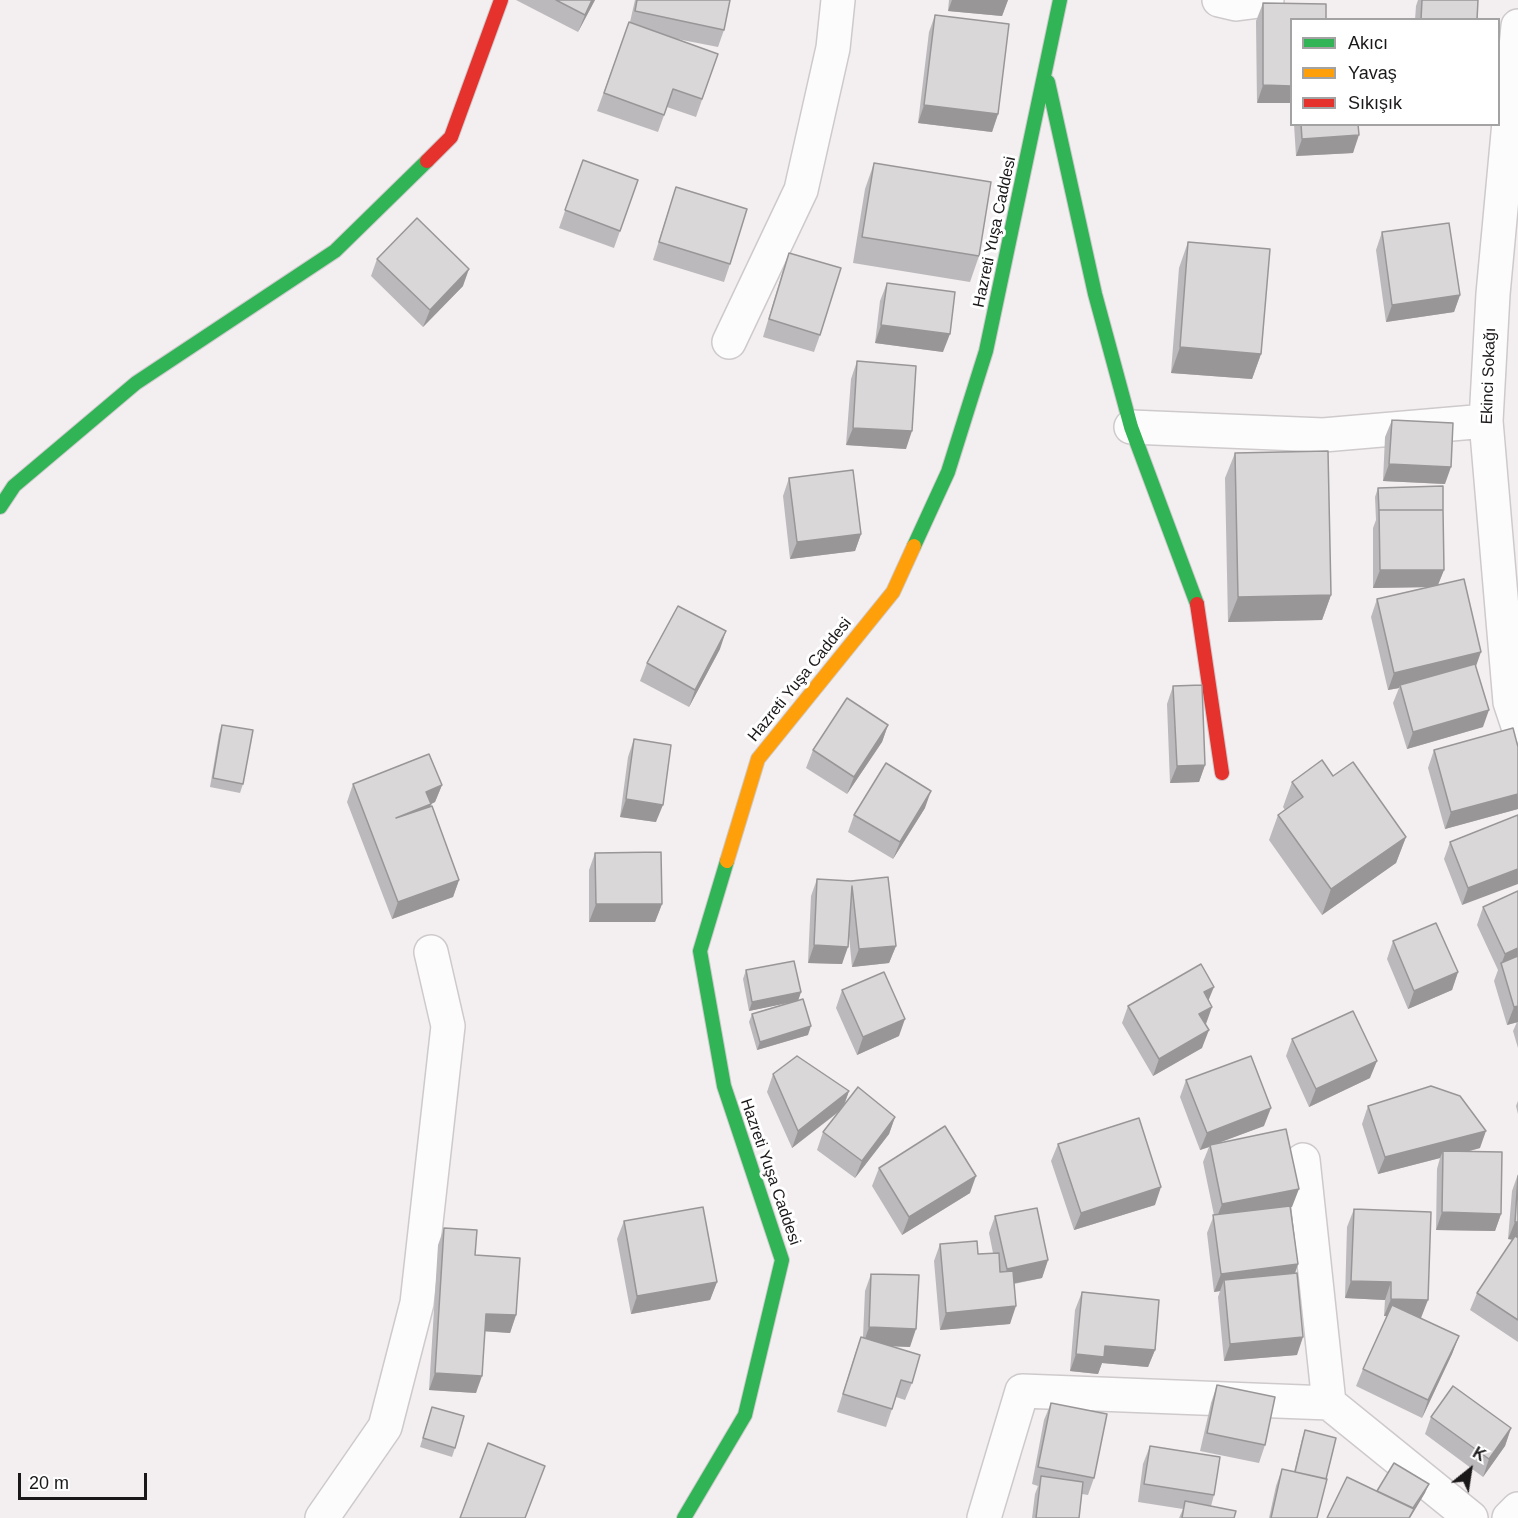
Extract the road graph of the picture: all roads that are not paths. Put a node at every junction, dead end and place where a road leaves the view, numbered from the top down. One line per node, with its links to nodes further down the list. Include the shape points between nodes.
1 (501, 0): 12 (street, via 452,137 335,251 136,383 14,486)
2 (837, 0): 9 (street, via 833,48 801,190)
3 (1060, 0): 7 (street, Hazreti Yuşa Caddesi)
4 (1219, 0): 5 (street)
5 (1267, 0)
6 (1518, 26): 8 (street, Ekinci Sokağı)
7 (1046, 72): 11 (street, via 1095,294); 20 (street, Hazreti Yuşa Caddesi, via 986,351 948,472 893,592 758,759 700,951 724,1086 782,1260 745,1415)
8 (1505, 294): 10 (street, Ekinci Sokağı)
9 (729, 342)
10 (1486, 421): 11 (street, via 1323,435); 13 (street, Ekinci Sokağı)
11 (1131, 427): 14 (street, via 1197,604)
12 (0, 507)
13 (1515, 709)
14 (1222, 773)
15 (430, 952): 19 (street, via 448,1026 417,1303 385,1427)
16 (1303, 1160): 17 (street)
17 (1329, 1403): 21 (street, via 1022,1391); 22 (street)
18 (1518, 1509): 23 (street)
19 (322, 1518)
20 (684, 1518)
21 (984, 1518)
22 (1471, 1518)
23 (1509, 1518)

